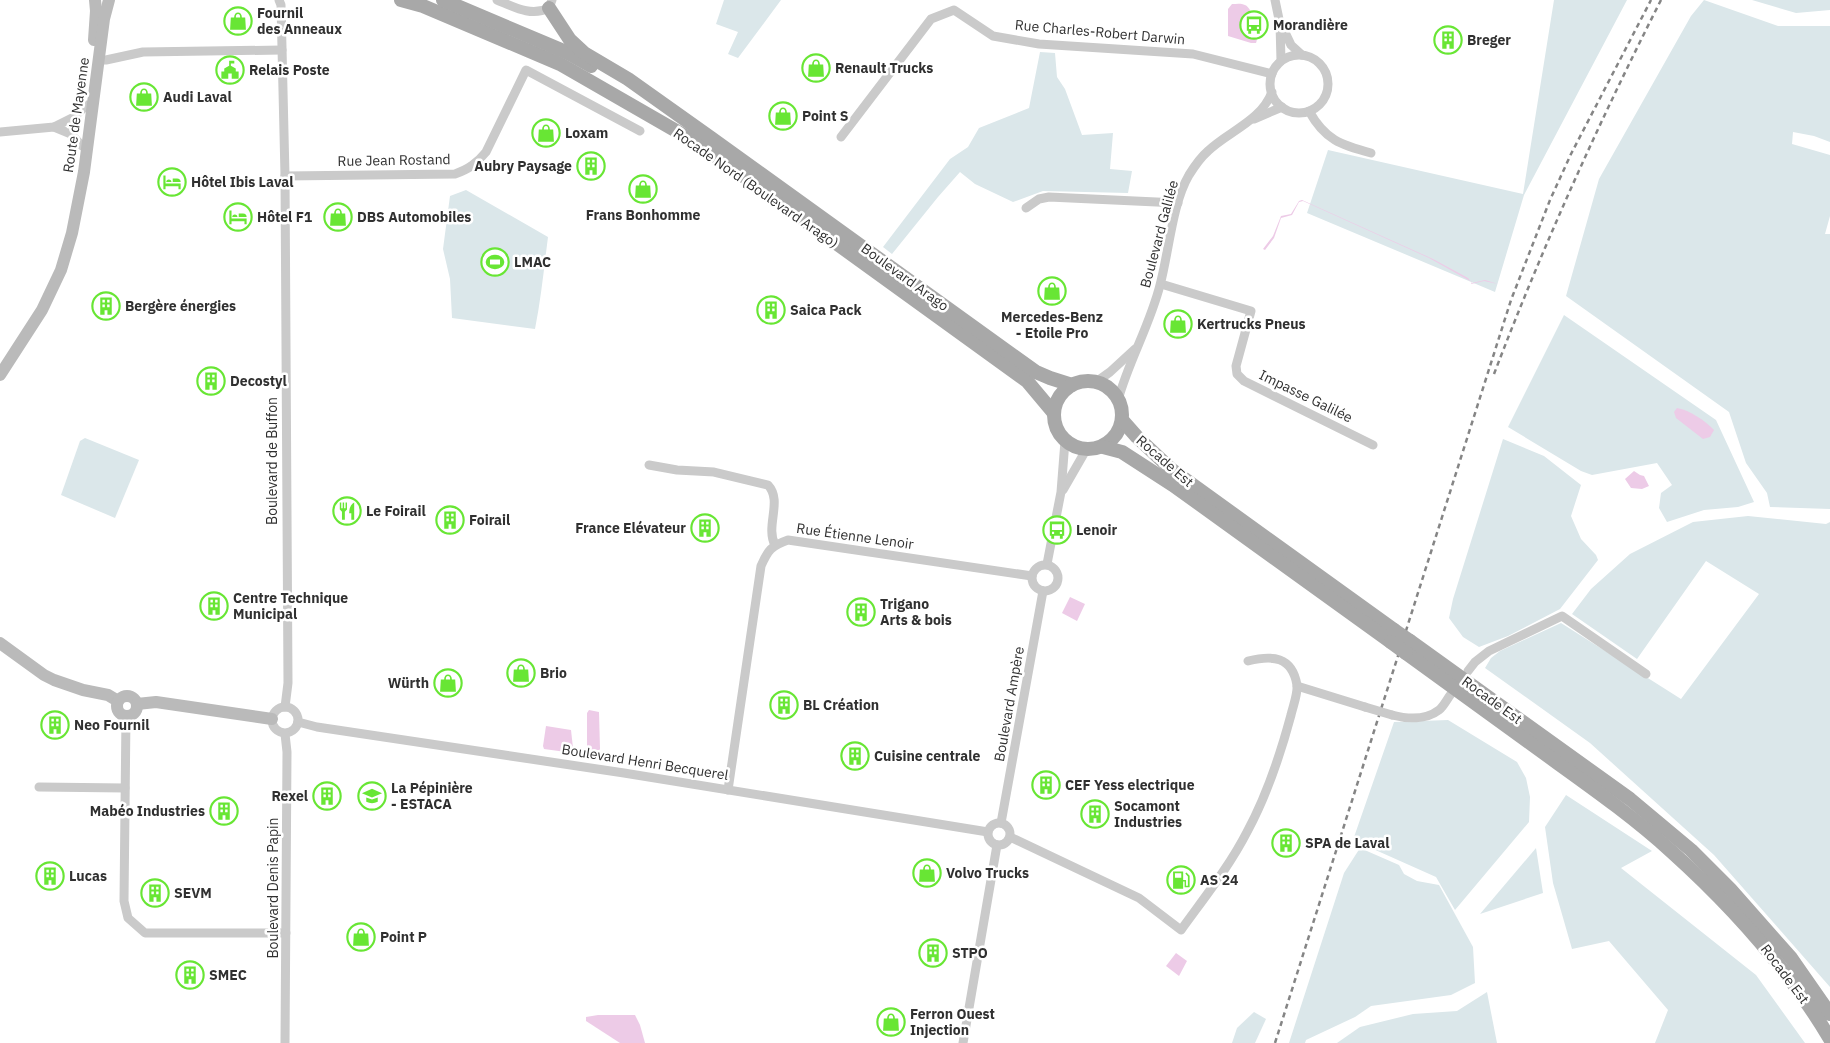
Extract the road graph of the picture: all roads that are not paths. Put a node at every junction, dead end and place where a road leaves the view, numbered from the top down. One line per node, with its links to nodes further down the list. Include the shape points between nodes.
1 (95, 0): 16 (main road, Route de Mayenne)
2 (109, 0): 12 (main road, Route de Mayenne)
3 (401, 0): 37 (main road, Rocade Nord (Boulevard Arago), via 423,6 560,64 699,144 1027,382)
4 (443, 0): 18 (main road, via 566,52)
5 (497, 0): 8 (street, via 535,13)
6 (1274, 0): 9 (street)
7 (281, 2): 10 (street, Boulevard de Buffon)
8 (550, 4): 18 (main road, via 570,40)
9 (1280, 24): 11 (street); 13 (street)
10 (282, 50): 12 (street, via 143,52); 27 (street, Boulevard de Buffon)
11 (1302, 55): 13 (street); 19 (street, via 1316,60 1327,74 1327,92 1317,107)
12 (99, 60): 30 (main road, Route de Mayenne)
13 (1281, 61): 14 (street)
14 (1272, 74): 15 (street); 24 (street, Rue Charles-Robert Darwin, via 1193,54 1039,44 993,36 954,10 931,19)
15 (1272, 92): 17 (street); 20 (street, Boulevard Galilée, via 1267,103)
16 (87, 105): 21 (street, via 74,118); 25 (main road, Route de Mayenne)
17 (1282, 107): 19 (street, via 1291,112); 20 (street, Boulevard Galilée)
18 (668, 109): 35 (main road, Boulevard Arago, via 1036,372)
19 (1309, 111): 26 (street, via 1317,125 1343,145)
20 (1249, 121): 28 (street, Boulevard Galilée, via 1207,151 1189,175)
21 (54, 128): 23 (street); 25 (street, via 71,134)
22 (640, 131): 27 (street, Rue Jean Rostand, via 526,70 486,152 468,169 455,174)
23 (0, 132)
24 (842, 137)
25 (82, 146): 30 (main road, Route de Mayenne)
26 (1371, 153)
27 (285, 176): 59 (street, Boulevard de Buffon, via 288,683)
28 (1178, 203): 29 (street, via 1049,196); 31 (street, Boulevard Galilée)
29 (1026, 208)
30 (72, 233): 33 (main road, Route de Mayenne, via 61,270 42,310)
31 (1161, 284): 32 (street, Boulevard Galilée); 40 (street, Impasse Galilée, via 1251,311 1236,366 1237,374 1244,381)
32 (1137, 347): 34 (street, Boulevard Galilée); 36 (street, Boulevard Galilée)
33 (0, 375)
34 (1096, 382): 35 (main road); 36 (main road, via 1109,388)
35 (1072, 385): 37 (main road, via 1062,392)
36 (1118, 400): 38 (main road)
37 (1053, 412): 39 (main road, via 1054,423)
38 (1122, 420): 41 (main road, via 1119,431); 49 (main road, Rocade Est, via 1172,470)
39 (1064, 441): 42 (main road); 44 (street)
40 (1373, 445)
41 (1103, 447): 42 (main road); 49 (main road, via 1122,452 1173,485)
42 (1086, 450): 44 (street)
43 (649, 465): 45 (street, via 714,472 768,484 774,497 772,533)
44 (1061, 492): 46 (street)
45 (775, 545): 47 (street, Rue Étienne Lenoir, via 788,540); 66 (street, via 767,552 761,566)
46 (1047, 564): 47 (street, via 1039,566); 48 (street, via 1057,571 1059,579 1052,589)
47 (1032, 576): 48 (street, via 1034,584)
48 (1043, 591): 67 (street, Boulevard Ampère)
49 (1392, 636): 51 (main road, Rocade Est, bridge)
50 (0, 644): 57 (main road, via 54,680 108,695)
51 (1408, 647): 72 (main road, Rocade Est, via 1630,799 1691,850 1791,958); 73 (main road, Rocade Est, via 1671,850 1767,949)
52 (1248, 661): 55 (street, via 1272,657 1281,660 1290,666)
53 (1468, 671): 54 (street, via 1489,651 1562,616)
54 (1646, 674)
55 (1297, 686): 56 (street, bridge, via 1409,718 1430,715 1440,709); 69 (street, via 1280,756 1264,798 1223,873 1181,930 1139,898)
56 (1451, 694)
57 (118, 701): 58 (main road, via 122,696 128,696); 60 (main road, via 118,710)
58 (137, 704): 60 (main road, via 134,712); 61 (main road, via 156,702)
59 (285, 707): 61 (street, via 278,709); 62 (street, via 294,710)
60 (126, 716): 65 (street)
61 (272, 719): 63 (street, via 274,727)
62 (298, 722): 63 (street, via 295,729); 66 (street, Boulevard Henri Becquerel)
63 (285, 734): 71 (street, Boulevard Denis Papin)
64 (40, 787): 65 (street)
65 (124, 788): 71 (street, via 124,901 128,918 145,933)
66 (728, 790): 68 (street, Boulevard Henri Becquerel)
67 (1001, 823): 68 (street, via 991,826); 69 (street, via 1009,830)
68 (988, 832): 70 (street, via 989,839)
69 (1010, 837): 70 (street, via 1004,844)
70 (997, 845): 75 (street)
71 (286, 933): 74 (street, Boulevard Denis Papin)
72 (1830, 1014)
73 (1829, 1036)
74 (285, 1043)
75 (963, 1043)

